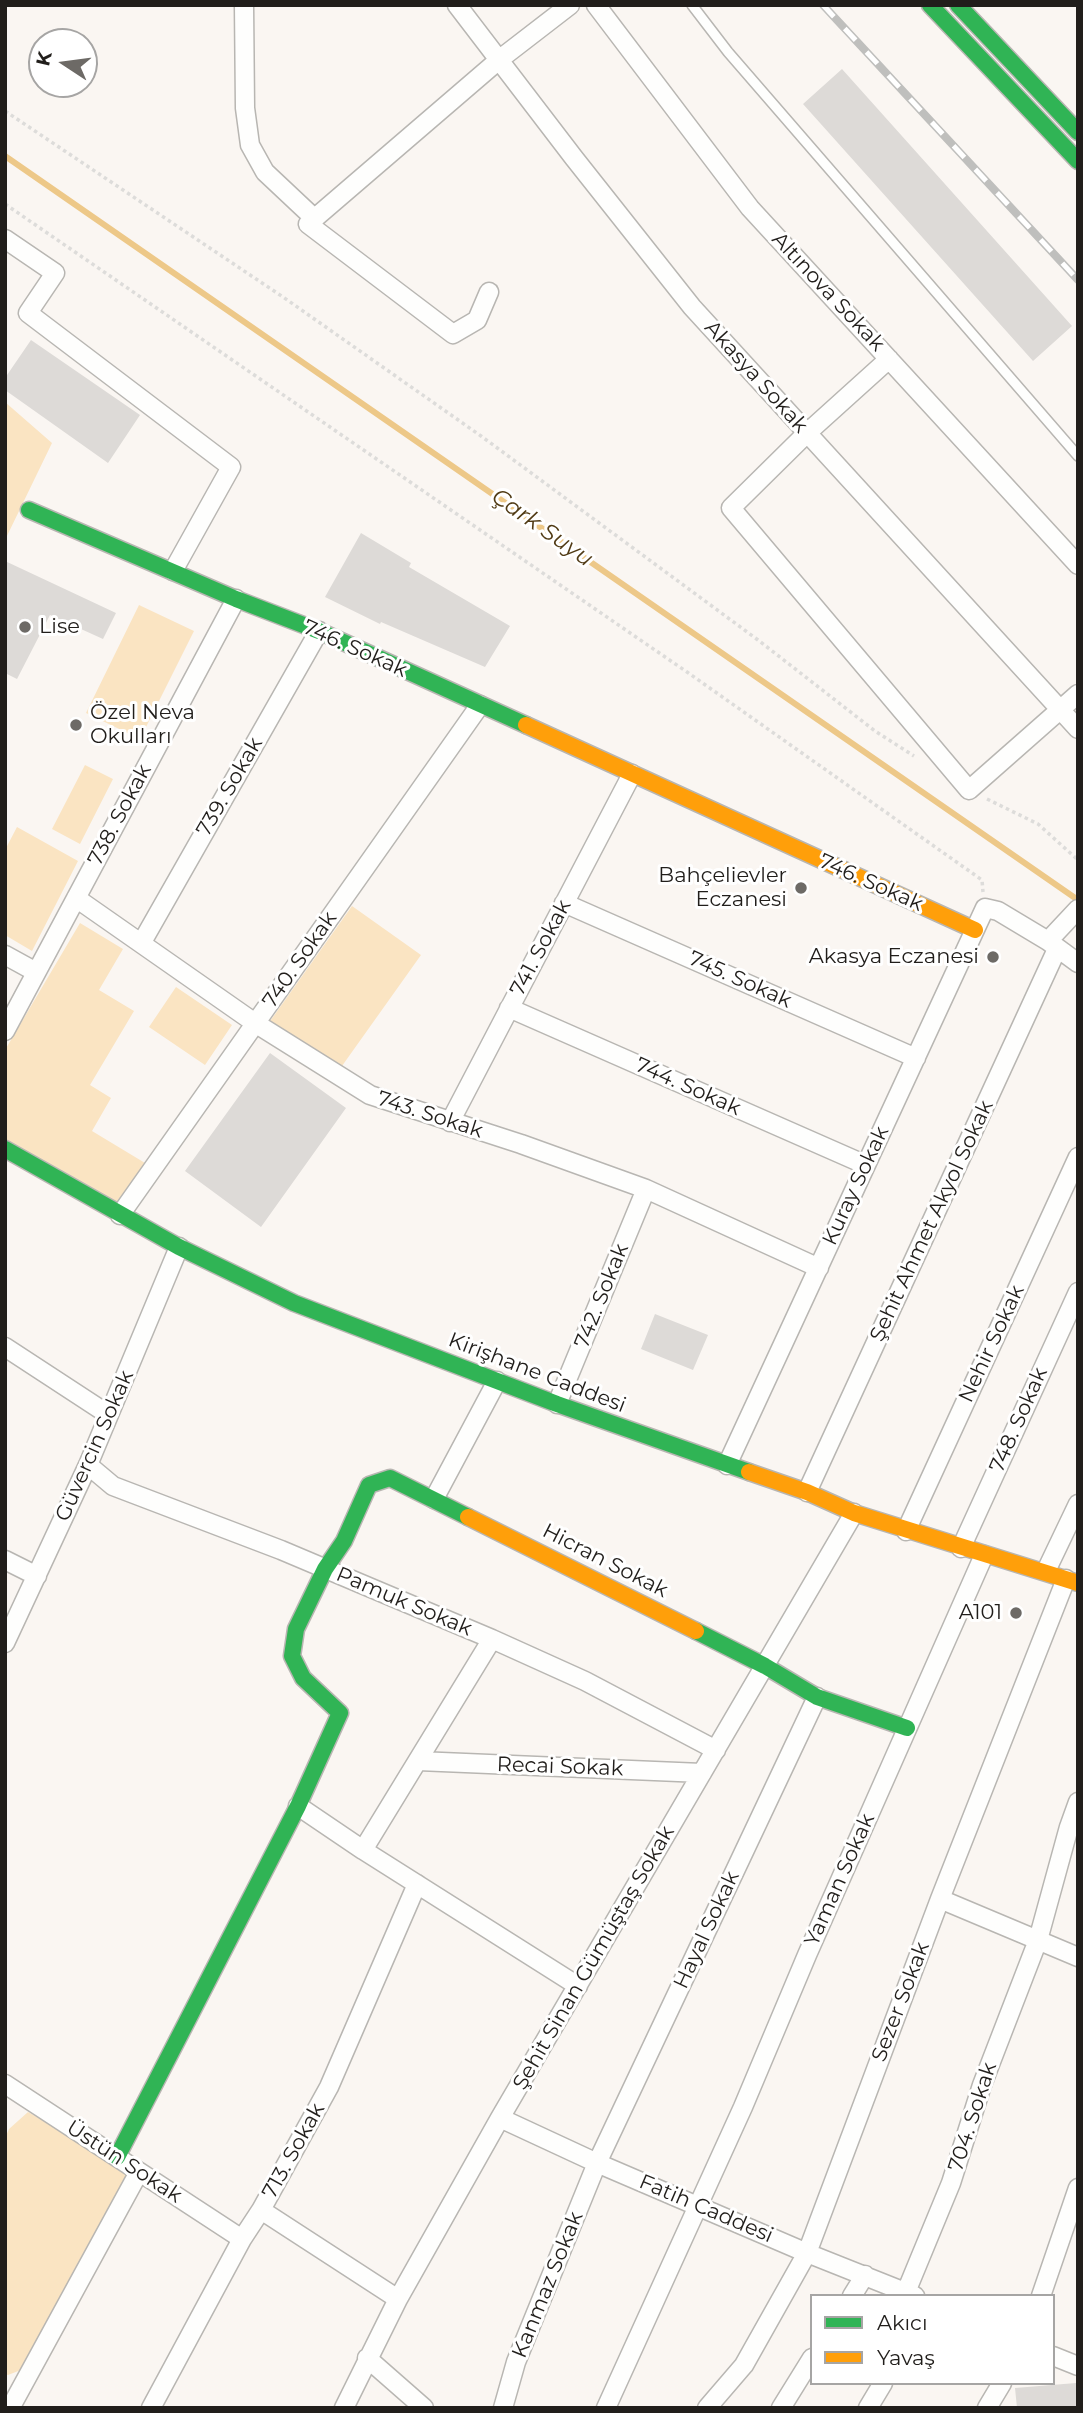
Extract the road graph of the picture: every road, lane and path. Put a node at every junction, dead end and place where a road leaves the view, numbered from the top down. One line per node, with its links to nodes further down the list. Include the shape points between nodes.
1 (244, 5): 13 (street, via 250,145 265,172)
2 (457, 5): 8 (street, Akasya Sokak)
3 (570, 5): 8 (street)
4 (596, 5): 16 (street, Altınova Sokak, via 750,208)
5 (692, 5): 18 (lane)
6 (930, 5): 11 (street)
7 (958, 5): 10 (street)
8 (500, 59): 13 (street); 17 (street, Akasya Sokak, via 692,307)
9 (5, 111): 28 (path, via 470,428 875,731)
10 (1078, 132)
11 (1078, 161)
12 (5, 204): 34 (path, via 982,880)
13 (315, 219): 15 (street, via 308,224 453,334 477,320)
14 (5, 239): 21 (street, via 55,272 28,313 231,467)
15 (489, 292)
16 (889, 359): 17 (street); 20 (street, Altınova Sokak)
17 (807, 433): 26 (street, Akasya Sokak); 30 (street, via 731,508)
18 (1078, 456)
19 (29, 510): 21 (street, 746. Sokak)
20 (1078, 565)
21 (173, 571): 22 (street, 746. Sokak)
22 (236, 599): 23 (street, 746. Sokak); 32 (street, 738. Sokak)
23 (319, 631): 25 (street, 746. Sokak); 38 (street, 739. Sokak)
24 (1078, 694): 26 (street)
25 (480, 705): 29 (street, 746. Sokak); 43 (street, 740. Sokak)
26 (1061, 711): 27 (street, Akasya Sokak); 30 (street)
27 (1078, 729)
28 (922, 761)
29 (632, 774): 33 (street, 741. Sokak); 36 (street, 746. Sokak)
30 (969, 790): 31 (path, via 1038,824)
31 (1078, 860)
32 (76, 898): 38 (street, 743. Sokak); 41 (street, 738. Sokak)
33 (565, 903): 42 (street, 741. Sokak); 45 (street, 745. Sokak)
34 (985, 908): 36 (street, Kuray Sokak); 37 (street)
35 (1078, 909): 37 (street, Şehit Ahmet Akyol Sokak)
36 (975, 930): 45 (street, Kuray Sokak)
37 (1054, 940): 40 (street); 61 (street, Şehit Ahmet Akyol Sokak)
38 (142, 942): 43 (street, 743. Sokak)
39 (5, 955): 41 (street)
40 (1078, 963)
41 (36, 972): 44 (street, 738. Sokak)
42 (509, 1008): 46 (street, 741. Sokak); 49 (street, 744. Sokak)
43 (256, 1023): 46 (street, 743. Sokak, via 370,1095); 51 (street, 740. Sokak)
44 (5, 1031)
45 (916, 1058): 49 (street, Kuray Sokak)
46 (450, 1122): 50 (street, 743. Sokak)
47 (5, 1149): 51 (street, Kirişhane Caddesi)
48 (1078, 1157): 65 (street, Nehir Sokak)
49 (866, 1166): 53 (street, Kuray Sokak)
50 (646, 1189): 53 (street, 743. Sokak); 57 (street, 742. Sokak)
51 (120, 1215): 52 (street, Kirişhane Caddesi)
52 (179, 1247): 56 (street, Kirişhane Caddesi, via 294,1303); 58 (street, Güvercin Sokak)
53 (819, 1268): 60 (street, Kuray Sokak)
54 (1078, 1292): 66 (street, 748. Sokak)
55 (5, 1348): 58 (street)
56 (497, 1381): 57 (street, Kirişhane Caddesi); 62 (street)
57 (557, 1404): 60 (street, Kirişhane Caddesi)
58 (109, 1415): 59 (street, Güvercin Sokak)
59 (88, 1465): 69 (street, Pamuk Sokak, via 113,1486); 71 (street, Güvercin Sokak)
60 (727, 1465): 61 (street, Kirişhane Caddesi)
61 (807, 1492): 64 (street, Kirişhane Caddesi)
62 (434, 1499): 69 (street, Hicran Sokak, via 390,1478 369,1486 344,1541); 75 (street, Hicran Sokak)
63 (1078, 1503): 70 (street)
64 (854, 1513): 65 (street, Kirişhane Caddesi); 75 (street, Şehit Sinan Gümüştaş Sokak)
65 (906, 1531): 66 (street, Kirişhane Caddesi)
66 (961, 1548): 67 (street, Kirişhane Caddesi)
67 (984, 1555): 70 (street, Kirişhane Caddesi); 77 (street, Yaman Sokak)
68 (5, 1560): 71 (street)
69 (325, 1569): 73 (street, Pamuk Sokak); 82 (street, Hicran Sokak, via 296,1629 292,1657 303,1678 340,1713)
70 (1046, 1571): 72 (street, Kirişhane Caddesi)
71 (37, 1576): 74 (street, Güvercin Sokak)
72 (1072, 1581): 85 (street, Sezer Sokak)
73 (492, 1639): 78 (street, Pamuk Sokak, via 585,1681); 79 (street)
74 (5, 1643)
75 (765, 1666): 76 (street, Hicran Sokak); 78 (street, Şehit Sinan Gümüştaş Sokak)
76 (817, 1697): 77 (street, Hicran Sokak); 92 (street, Hayal Sokak)
77 (907, 1728): 95 (street, Yaman Sokak)
78 (716, 1750): 80 (street, Şehit Sinan Gümüştaş Sokak)
79 (418, 1762): 80 (street, Recai Sokak); 83 (street)
80 (702, 1773): 88 (street, Şehit Sinan Gümüştaş Sokak)
81 (1078, 1802): 86 (street, 704. Sokak)
82 (298, 1806): 83 (street); 91 (street)
83 (363, 1850): 84 (street)
84 (417, 1884): 88 (street); 96 (street, 713. Sokak, via 329,2087)
85 (940, 1899): 86 (street); 98 (street, Sezer Sokak)
86 (1038, 1940): 87 (street); 101 (street, 704. Sokak, via 982,2085)
87 (1078, 1957)
88 (578, 1986): 90 (street, Şehit Sinan Gümüştaş Sokak)
89 (7, 2090): 91 (street, Üstün Sokak)
90 (500, 2118): 92 (street, Fatih Caddesi); 103 (street, Şehit Sinan Gümüştaş Sokak)
91 (117, 2157): 93 (street, Üstün Sokak)
92 (597, 2163): 95 (street, Fatih Caddesi); 114 (street, Kanmaz Sokak, via 516,2362)
93 (139, 2172): 97 (street, Üstün Sokak); 110 (street)
94 (1078, 2188): 102 (street)
95 (697, 2205): 98 (street, Fatih Caddesi); 115 (street, Yaman Sokak)
96 (261, 2210): 97 (street, 713. Sokak); 103 (street)
97 (242, 2239): 111 (street, 713. Sokak)
98 (807, 2253): 99 (street, Fatih Caddesi); 116 (street, Sezer Sokak, via 744,2365)
99 (865, 2275): 100 (street); 101 (street, Fatih Caddesi)
100 (853, 2294)
101 (911, 2294)
102 (1042, 2294)
103 (398, 2299): 105 (street, Şehit Sinan Gümüştaş Sokak)
104 (1055, 2357): 107 (street)
105 (367, 2358): 112 (street, Şehit Sinan Gümüştaş Sokak); 113 (street)
106 (810, 2361): 117 (street)
107 (1078, 2366)
108 (882, 2385): 118 (street)
109 (1001, 2385): 119 (street)
110 (12, 2402)
111 (151, 2408)
112 (344, 2408)
113 (424, 2408)
114 (503, 2408)
115 (606, 2408)
116 (707, 2408)
117 (781, 2408)
118 (868, 2408)
119 (987, 2408)

